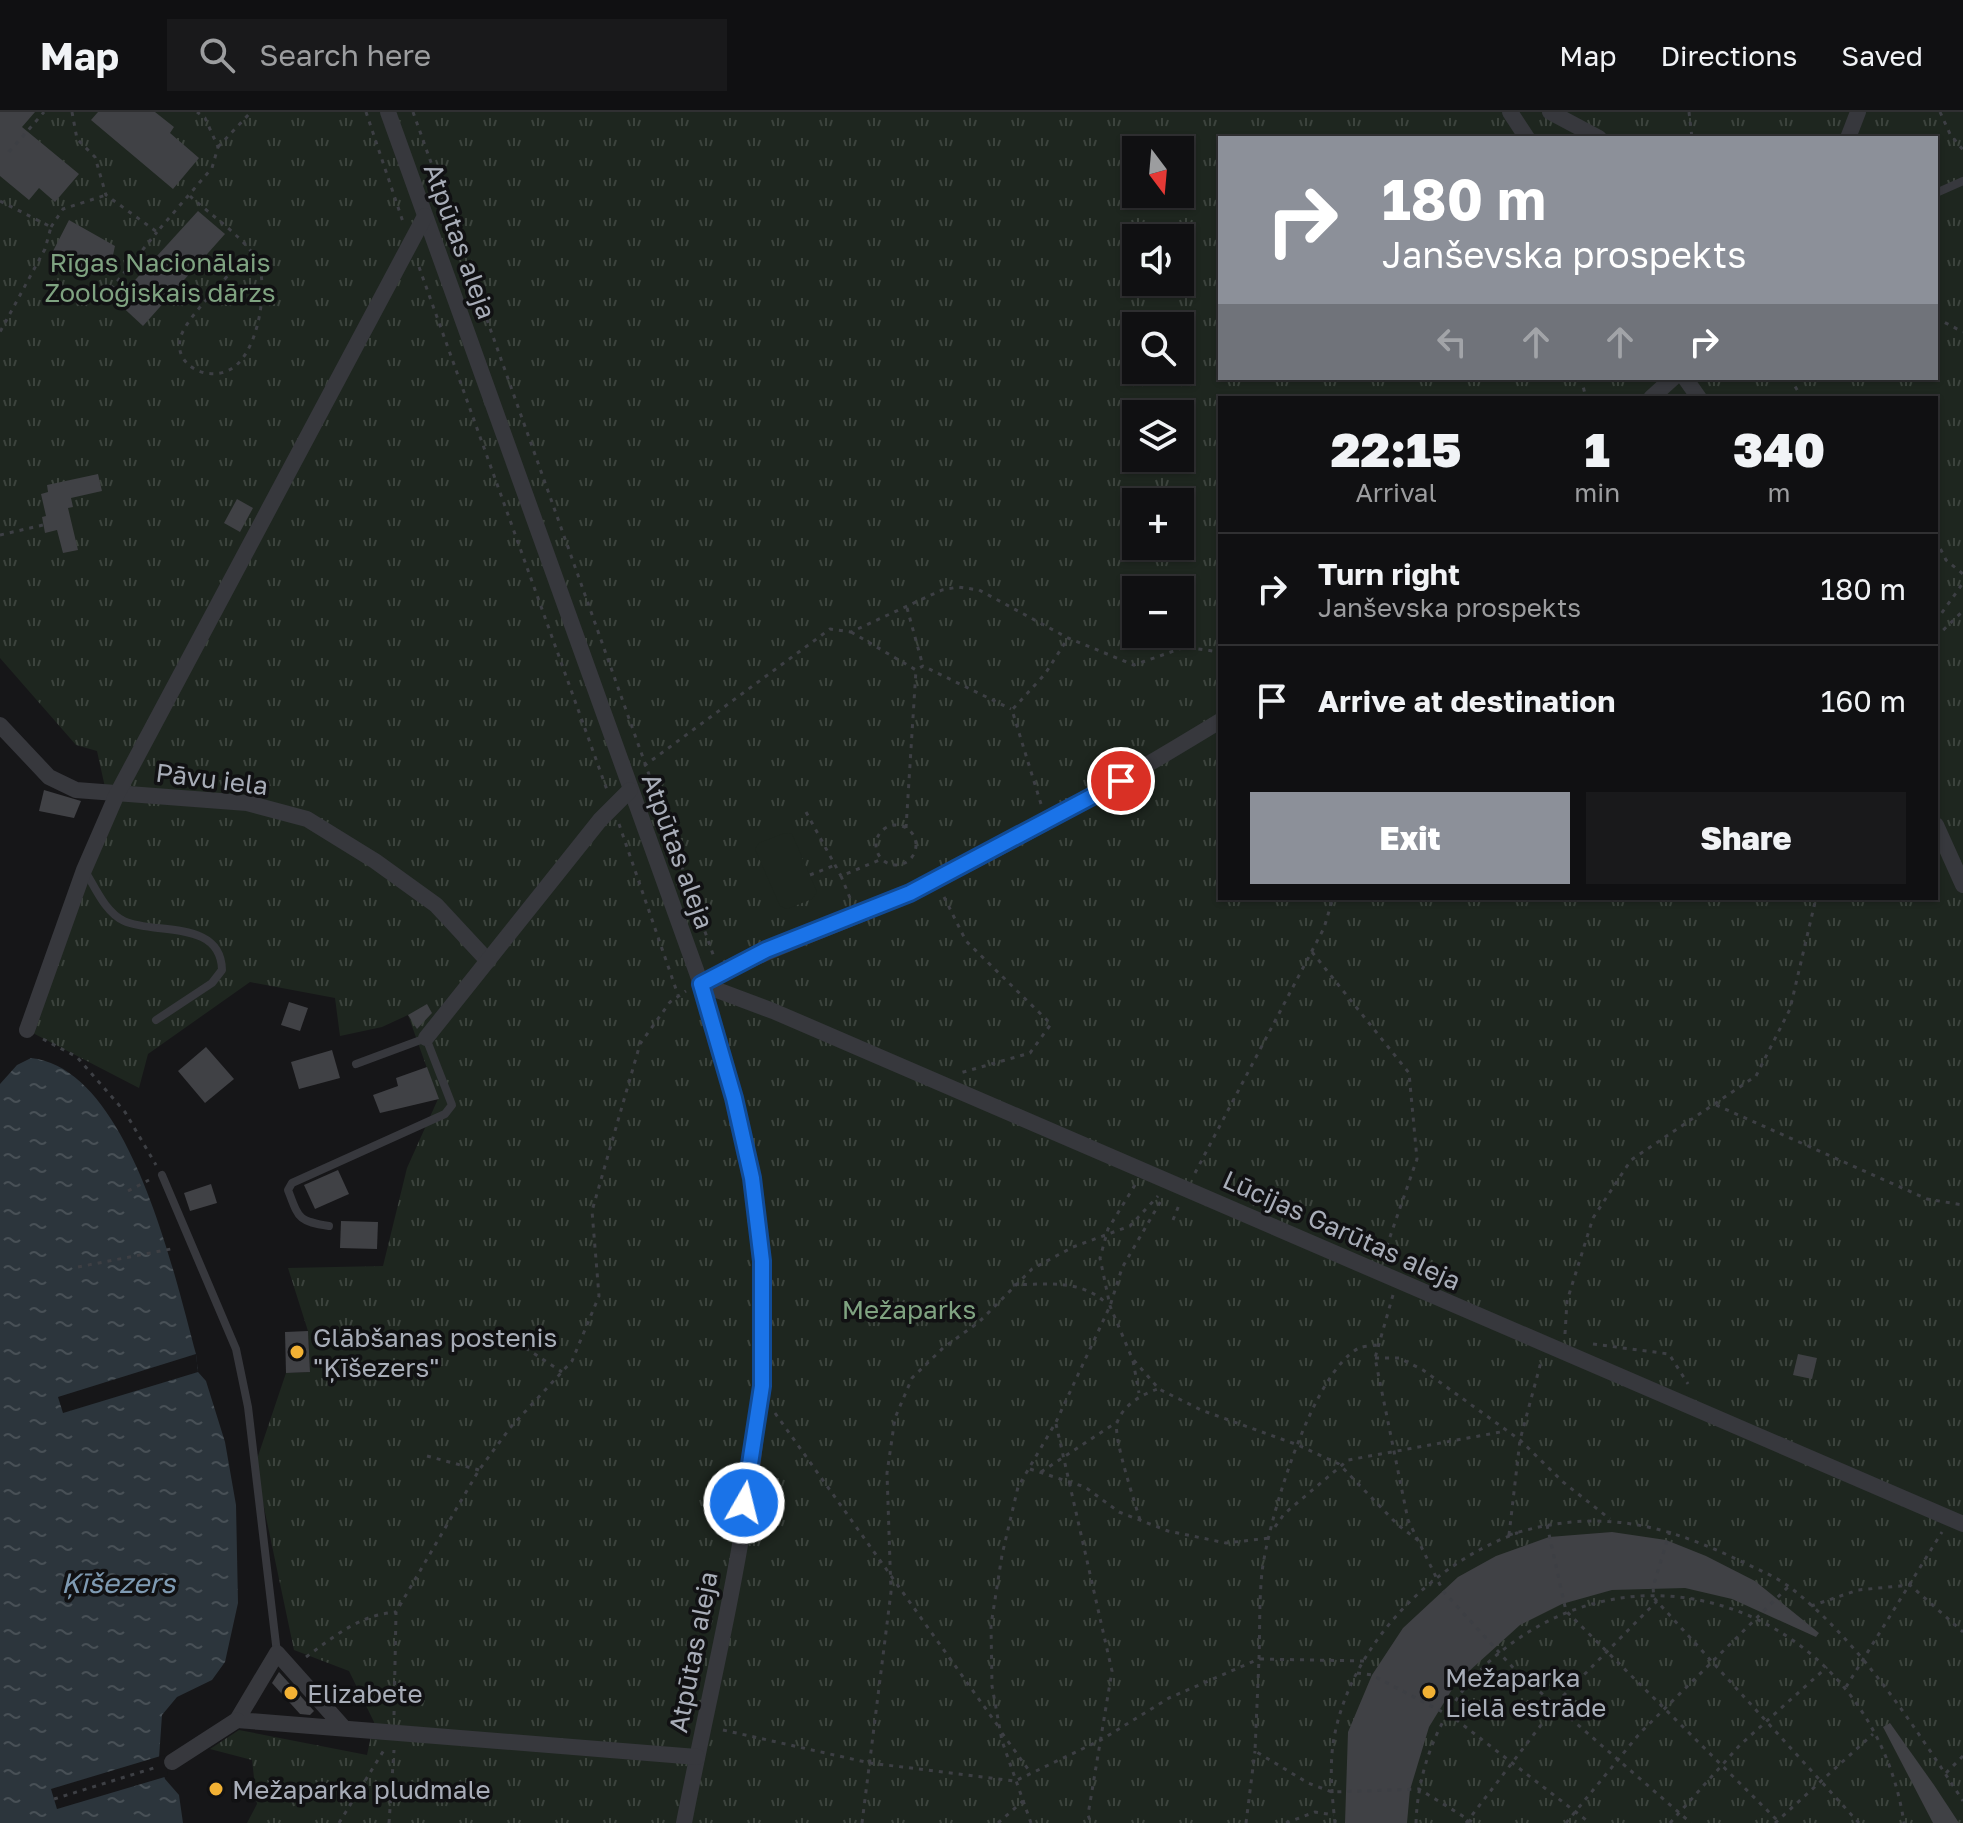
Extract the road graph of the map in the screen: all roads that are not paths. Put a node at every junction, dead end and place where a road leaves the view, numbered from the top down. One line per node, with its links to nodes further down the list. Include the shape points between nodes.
1 (388, 112): 10 (street, Atpūtas aleja)
2 (1510, 112): 5 (street)
3 (1550, 112): 6 (street)
4 (1858, 112): 7 (street)
5 (1526, 136)
6 (1595, 136)
7 (1849, 136)
8 (1963, 181): 9 (lane)
9 (1938, 192)
10 (425, 216): 15 (street, Atpūtas aleja); 16 (street)
11 (1671, 380): 12 (street)
12 (1653, 396)
13 (1218, 722): 21 (street, via 1046,824 936,880)
14 (0, 725): 16 (street, Pāvu iela, via 49,777 76,790)
15 (628, 784): 20 (street); 21 (street, Atpūtas aleja)
16 (117, 794): 18 (street); 20 (street, Pāvu iela, via 247,803 307,819 436,905)
17 (1938, 829): 19 (street)
18 (84, 870): 22 (lane, via 124,921 187,931 209,942 222,958 222,970 212,983); 23 (street)
19 (1963, 885)
20 (488, 961): 24 (street)
21 (701, 984): 28 (street, Lūcijas Garūtas aleja); 32 (street, Atpūtas aleja, via 752,1178 762,1261 761,1394)
22 (156, 1020)
23 (27, 1030)
24 (426, 1038): 25 (lane); 27 (lane, via 450,1109 292,1183 288,1190 303,1222)
25 (356, 1064)
26 (162, 1175): 29 (lane, via 236,1349 248,1407)
27 (329, 1226)
28 (1956, 1521)
29 (277, 1653): 30 (street); 31 (street)
30 (237, 1720): 31 (street); 33 (street)
31 (344, 1728): 32 (street)
32 (697, 1757): 34 (street, Atpūtas aleja)
33 (172, 1762)
34 (684, 1823)

